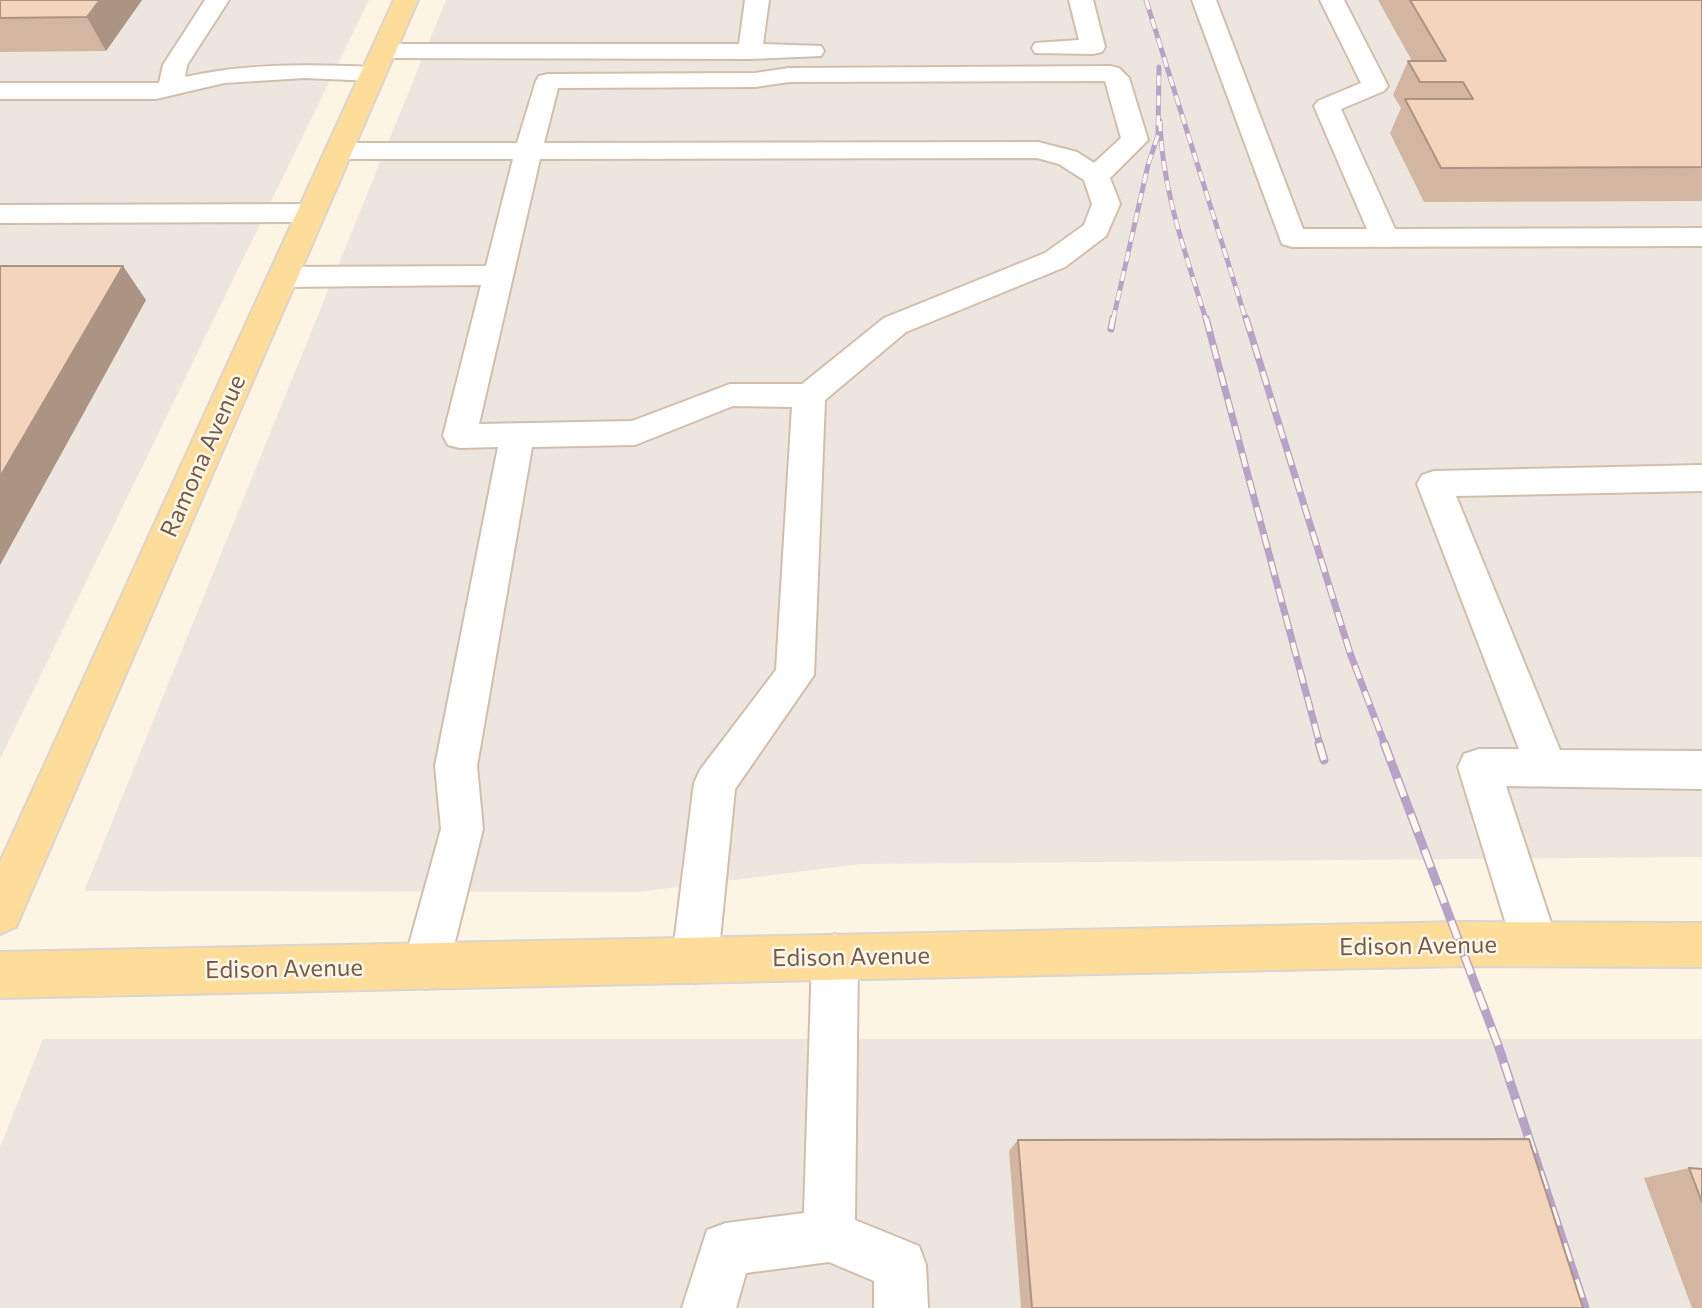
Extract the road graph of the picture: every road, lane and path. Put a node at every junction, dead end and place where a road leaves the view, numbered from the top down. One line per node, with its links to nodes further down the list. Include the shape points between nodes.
1 (217, 0): 11 (lane, via 175,65)
2 (406, 0): 10 (main road, Ramona Avenue)
3 (757, 0): 9 (lane)
4 (1081, 0): 7 (lane, via 1093,47)
5 (1204, 0): 19 (lane, via 1292,238)
6 (1332, 0): 19 (lane, via 1375,86 1326,106)
7 (1024, 48)
8 (830, 51): 9 (lane)
9 (750, 52): 10 (lane)
10 (379, 62): 11 (lane, via 225,76); 13 (main road, Ramona Avenue)
11 (170, 88): 12 (lane)
12 (0, 91)
13 (339, 151): 14 (lane); 16 (main road, Ramona Avenue)
14 (528, 151): 15 (lane, via 1038,150 1068,158); 15 (lane, via 548,81 1098,71 1117,78 1135,140); 20 (lane)
15 (1096, 176): 22 (lane, via 1106,204 1096,230 1055,260 895,325)
16 (312, 213): 17 (lane); 21 (main road, Ramona Avenue)
17 (0, 214)
18 (1702, 237): 19 (lane)
19 (1385, 238)
20 (498, 275): 21 (lane); 23 (lane, via 460,436)
21 (283, 277): 27 (main road, Ramona Avenue)
22 (809, 396): 23 (lane, via 730,395 635,433); 31 (lane, via 795,675 715,782)
23 (517, 435): 32 (lane, via 456,766 462,829)
24 (1702, 478): 25 (lane, via 1434,484)
25 (1547, 767): 26 (lane); 28 (lane, via 1479,767)
26 (1702, 770)
27 (0, 912)
28 (1535, 944): 29 (main road, Edison Avenue); 30 (main road, Edison Avenue)
29 (1702, 945)
30 (835, 957): 31 (main road, Edison Avenue); 34 (lane)
31 (695, 960): 32 (main road, Edison Avenue)
32 (426, 966): 33 (main road, Edison Avenue)
33 (0, 975)
34 (829, 1236): 35 (lane, via 726,1249); 36 (lane, via 900,1265)
35 (709, 1308)
36 (901, 1308)

